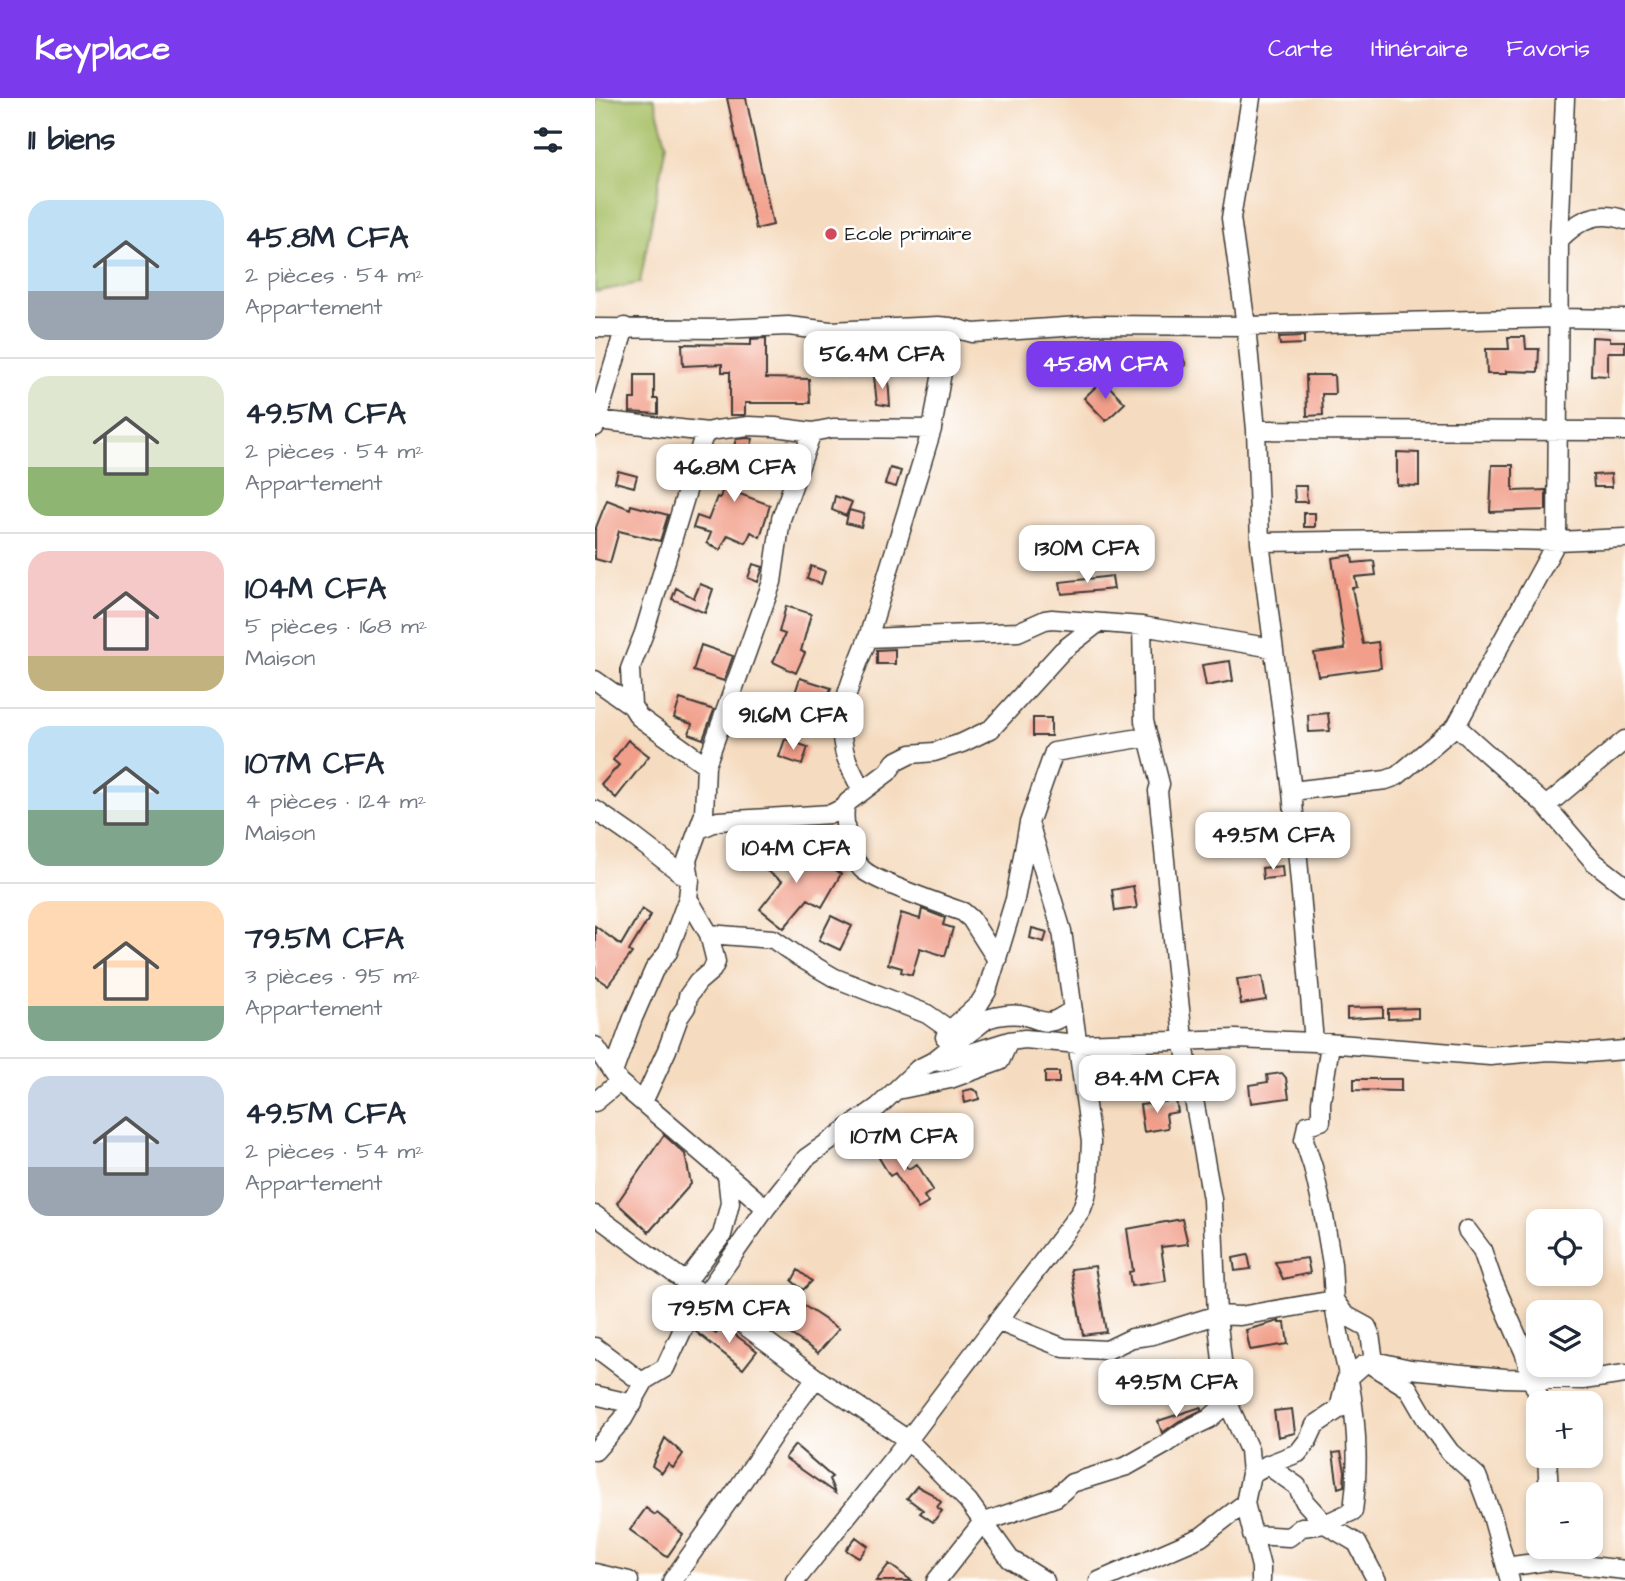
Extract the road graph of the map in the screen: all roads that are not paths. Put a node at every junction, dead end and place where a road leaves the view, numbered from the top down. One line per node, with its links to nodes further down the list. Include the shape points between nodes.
1 (1251, 98): 7 (street, via 1231,218)
2 (1565, 98): 4 (street)
3 (1625, 219): 4 (street, via 1586,218)
4 (1559, 240): 5 (street)
5 (1558, 318): 6 (street); 7 (street); 14 (street)
6 (1625, 319)
7 (1246, 326): 9 (street, via 1094,325 973,334); 13 (street)
8 (625, 327): 9 (street, via 788,326 830,331); 10 (street); 11 (street)
9 (950, 327): 12 (street)
10 (595, 328)
11 (596, 423): 16 (street)
12 (932, 429): 17 (street); 23 (street)
13 (1256, 430): 14 (street); 20 (street)
14 (1559, 431): 15 (street); 19 (street)
15 (1625, 431)
16 (708, 432): 17 (street, via 749,426); 26 (street, via 630,669)
17 (812, 432): 30 (street, via 781,519 772,582)
18 (1625, 538): 19 (street)
19 (1557, 541): 20 (street); 27 (street)
20 (1260, 542): 24 (street)
21 (1098, 623): 22 (street); 23 (street, via 1052,619 1018,632); 31 (street, via 1062,651 991,729 934,752 911,754)
22 (1142, 626): 24 (street); 28 (street)
23 (868, 638): 31 (street, via 840,723 844,752)
24 (1273, 648): 32 (street)
25 (595, 680): 26 (street)
26 (632, 706): 30 (street, via 639,717)
27 (1456, 726): 32 (street, via 1397,776); 33 (street)
28 (1146, 737): 36 (street, via 1054,752); 46 (street, via 1160,783)
29 (1625, 740): 33 (street)
30 (706, 765): 39 (street)
31 (862, 791): 34 (street)
32 (1292, 791): 48 (street)
33 (1546, 806): 40 (street, via 1594,862)
34 (845, 807): 39 (street, via 831,814 718,821); 43 (street, via 848,840 860,867 873,877 963,912)
35 (595, 810): 38 (street)
36 (1029, 823): 43 (street, via 1015,899); 44 (street, via 1062,931)
37 (595, 824): 38 (street)
38 (617, 825): 41 (street)
39 (700, 829): 41 (street, via 687,860)
40 (1625, 886)
41 (689, 889): 42 (street); 53 (street, via 668,952 654,970 633,1018)
42 (709, 934): 45 (street, via 773,939 835,978 927,1014); 56 (street, via 716,962 688,996)
43 (997, 960): 45 (street, via 979,1004)
44 (1073, 1011): 49 (street); 52 (street, via 1053,1021 1023,1015 986,1019)
45 (950, 1030): 52 (street)
46 (1183, 1039): 48 (street); 49 (street); 66 (street, via 1212,1199)
47 (1009, 1041): 49 (street); 52 (street); 54 (street, via 1000,1061 950,1079)
48 (1322, 1043): 51 (street, via 1490,1056); 65 (street, via 1321,1121 1307,1125 1304,1140 1323,1211)
49 (1078, 1044): 67 (street, via 1091,1142 1086,1197 1081,1211)
50 (595, 1046): 53 (street)
51 (1625, 1051)
52 (932, 1062): 54 (street)
53 (616, 1077): 55 (street); 56 (street)
54 (897, 1090): 58 (street, via 806,1158)
55 (595, 1102)
56 (643, 1102): 57 (street)
57 (727, 1175): 58 (street); 61 (street, via 730,1203)
58 (766, 1208): 62 (street)
59 (595, 1215): 63 (street)
60 (1467, 1230): 73 (street, via 1482,1250)
61 (717, 1243): 62 (street); 63 (street)
62 (734, 1254): 64 (street)
63 (687, 1282): 64 (street)
64 (705, 1295): 72 (street); 74 (street, via 665,1368)
65 (1334, 1300): 66 (street, via 1240,1317); 69 (street, via 1345,1315 1367,1328); 71 (street)
66 (1217, 1315): 67 (street, via 1132,1338 1107,1350 1064,1348); 77 (street)
67 (997, 1321): 79 (street)
68 (595, 1347): 74 (street)
69 (1371, 1362): 71 (street); 73 (street); 93 (street, via 1408,1388 1450,1452 1477,1476)
70 (1625, 1374): 73 (street, via 1583,1380)
71 (1349, 1377): 81 (street, via 1339,1409 1315,1425 1303,1448); 85 (street, via 1357,1478 1353,1511)
72 (816, 1378): 79 (street); 95 (street)
73 (1531, 1378): 75 (street)
74 (643, 1383): 78 (street)
75 (1536, 1391)
76 (600, 1396): 78 (street)
77 (1228, 1402): 82 (street, via 1249,1450); 84 (street, via 1209,1419 1127,1466 1072,1483 1056,1497)
78 (628, 1412): 80 (street)
79 (908, 1440): 84 (street, via 958,1490); 96 (street)
80 (595, 1451)
81 (1267, 1465): 82 (street); 85 (street, via 1297,1486)
82 (1251, 1474): 83 (street)
83 (1245, 1503): 86 (street); 99 (street, via 1201,1537)
84 (982, 1524): 97 (street); 98 (street, via 1016,1564)
85 (1325, 1524): 87 (street); 100 (street, via 1357,1543)
86 (1252, 1535): 87 (street); 92 (street)
87 (1280, 1536): 92 (street)
88 (1556, 1559): 93 (street)
89 (1585, 1559): 90 (street)
90 (1625, 1570)
91 (595, 1573): 94 (street)
92 (1261, 1574)
93 (1508, 1574)
94 (629, 1581)
95 (672, 1581)
96 (795, 1581)
97 (936, 1581)
98 (1045, 1581)
99 (1099, 1581)
100 (1377, 1581)

